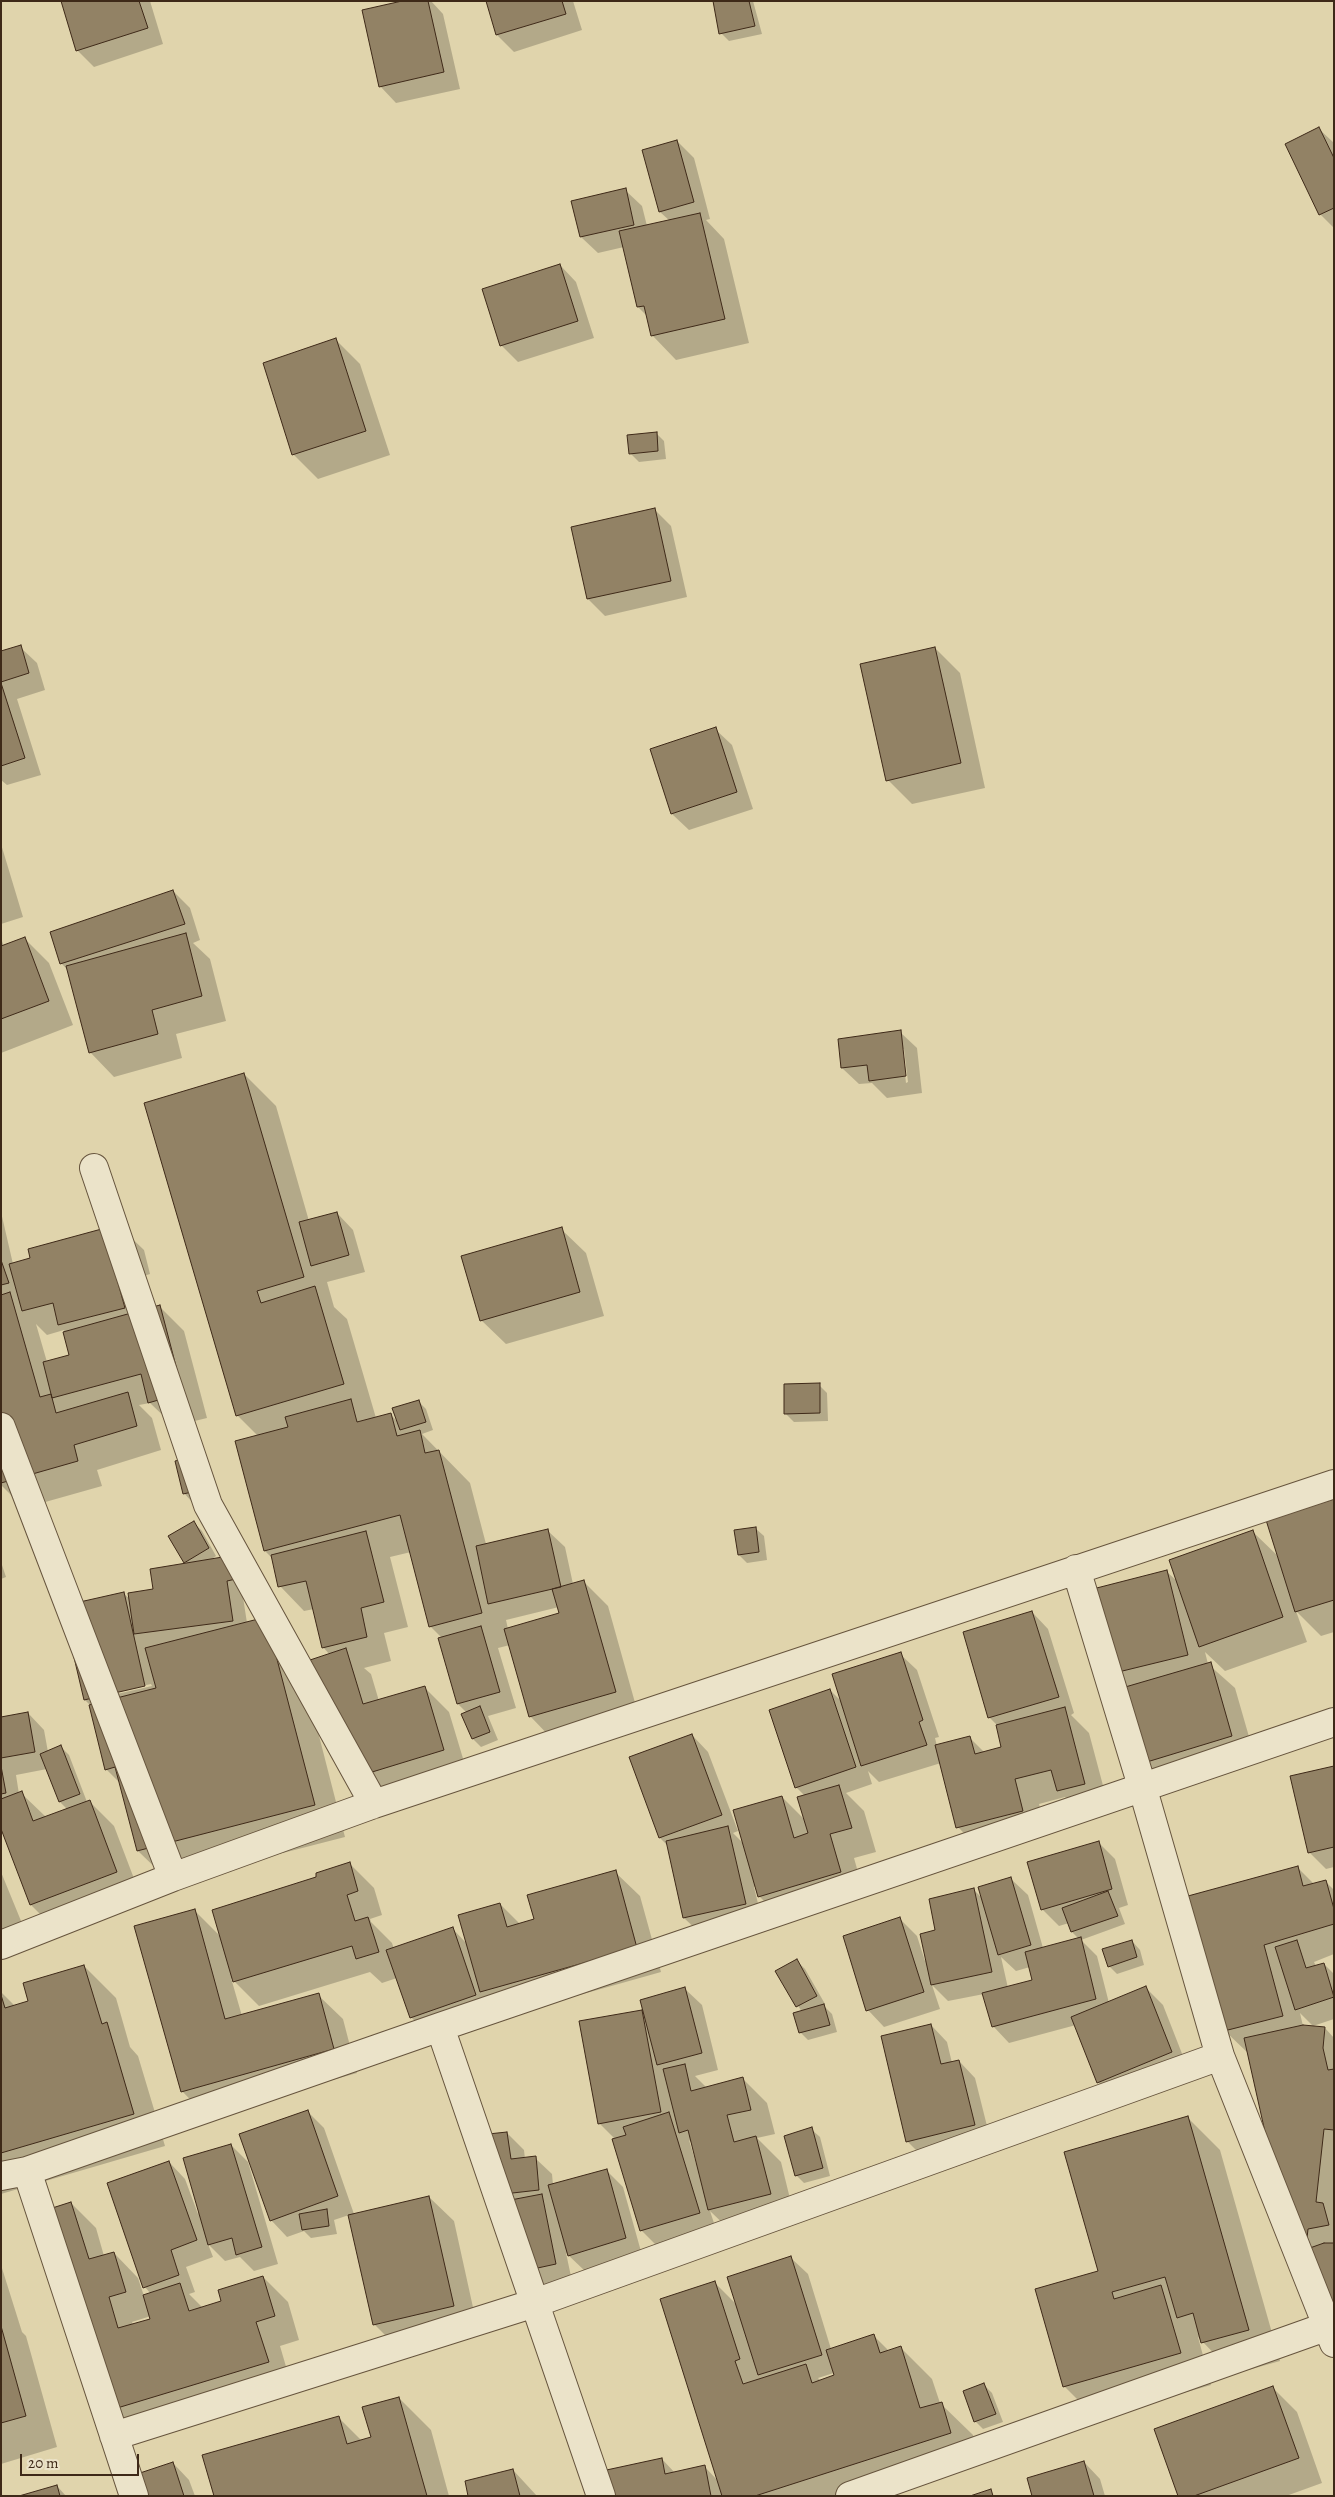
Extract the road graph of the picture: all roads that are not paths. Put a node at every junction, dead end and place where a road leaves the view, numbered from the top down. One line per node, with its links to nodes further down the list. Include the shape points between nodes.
1 (94, 1168): 7 (street, via 208,1505)
2 (1, 1426): 8 (street)
3 (1334, 1484): 4 (street)
4 (1076, 1569): 6 (street); 7 (street)
5 (1334, 1722): 6 (street)
6 (1142, 1786): 10 (street); 11 (street)
7 (374, 1804): 8 (street)
8 (173, 1877): 9 (street)
9 (1, 1945)
10 (440, 2027): 12 (street); 13 (street)
11 (1220, 2056): 13 (street); 14 (street)
12 (14, 2173): 15 (street)
13 (536, 2303): 15 (street); 17 (street)
14 (1331, 2334): 18 (street)
15 (114, 2436): 16 (street)
16 (134, 2496)
17 (602, 2496)
18 (850, 2496)

